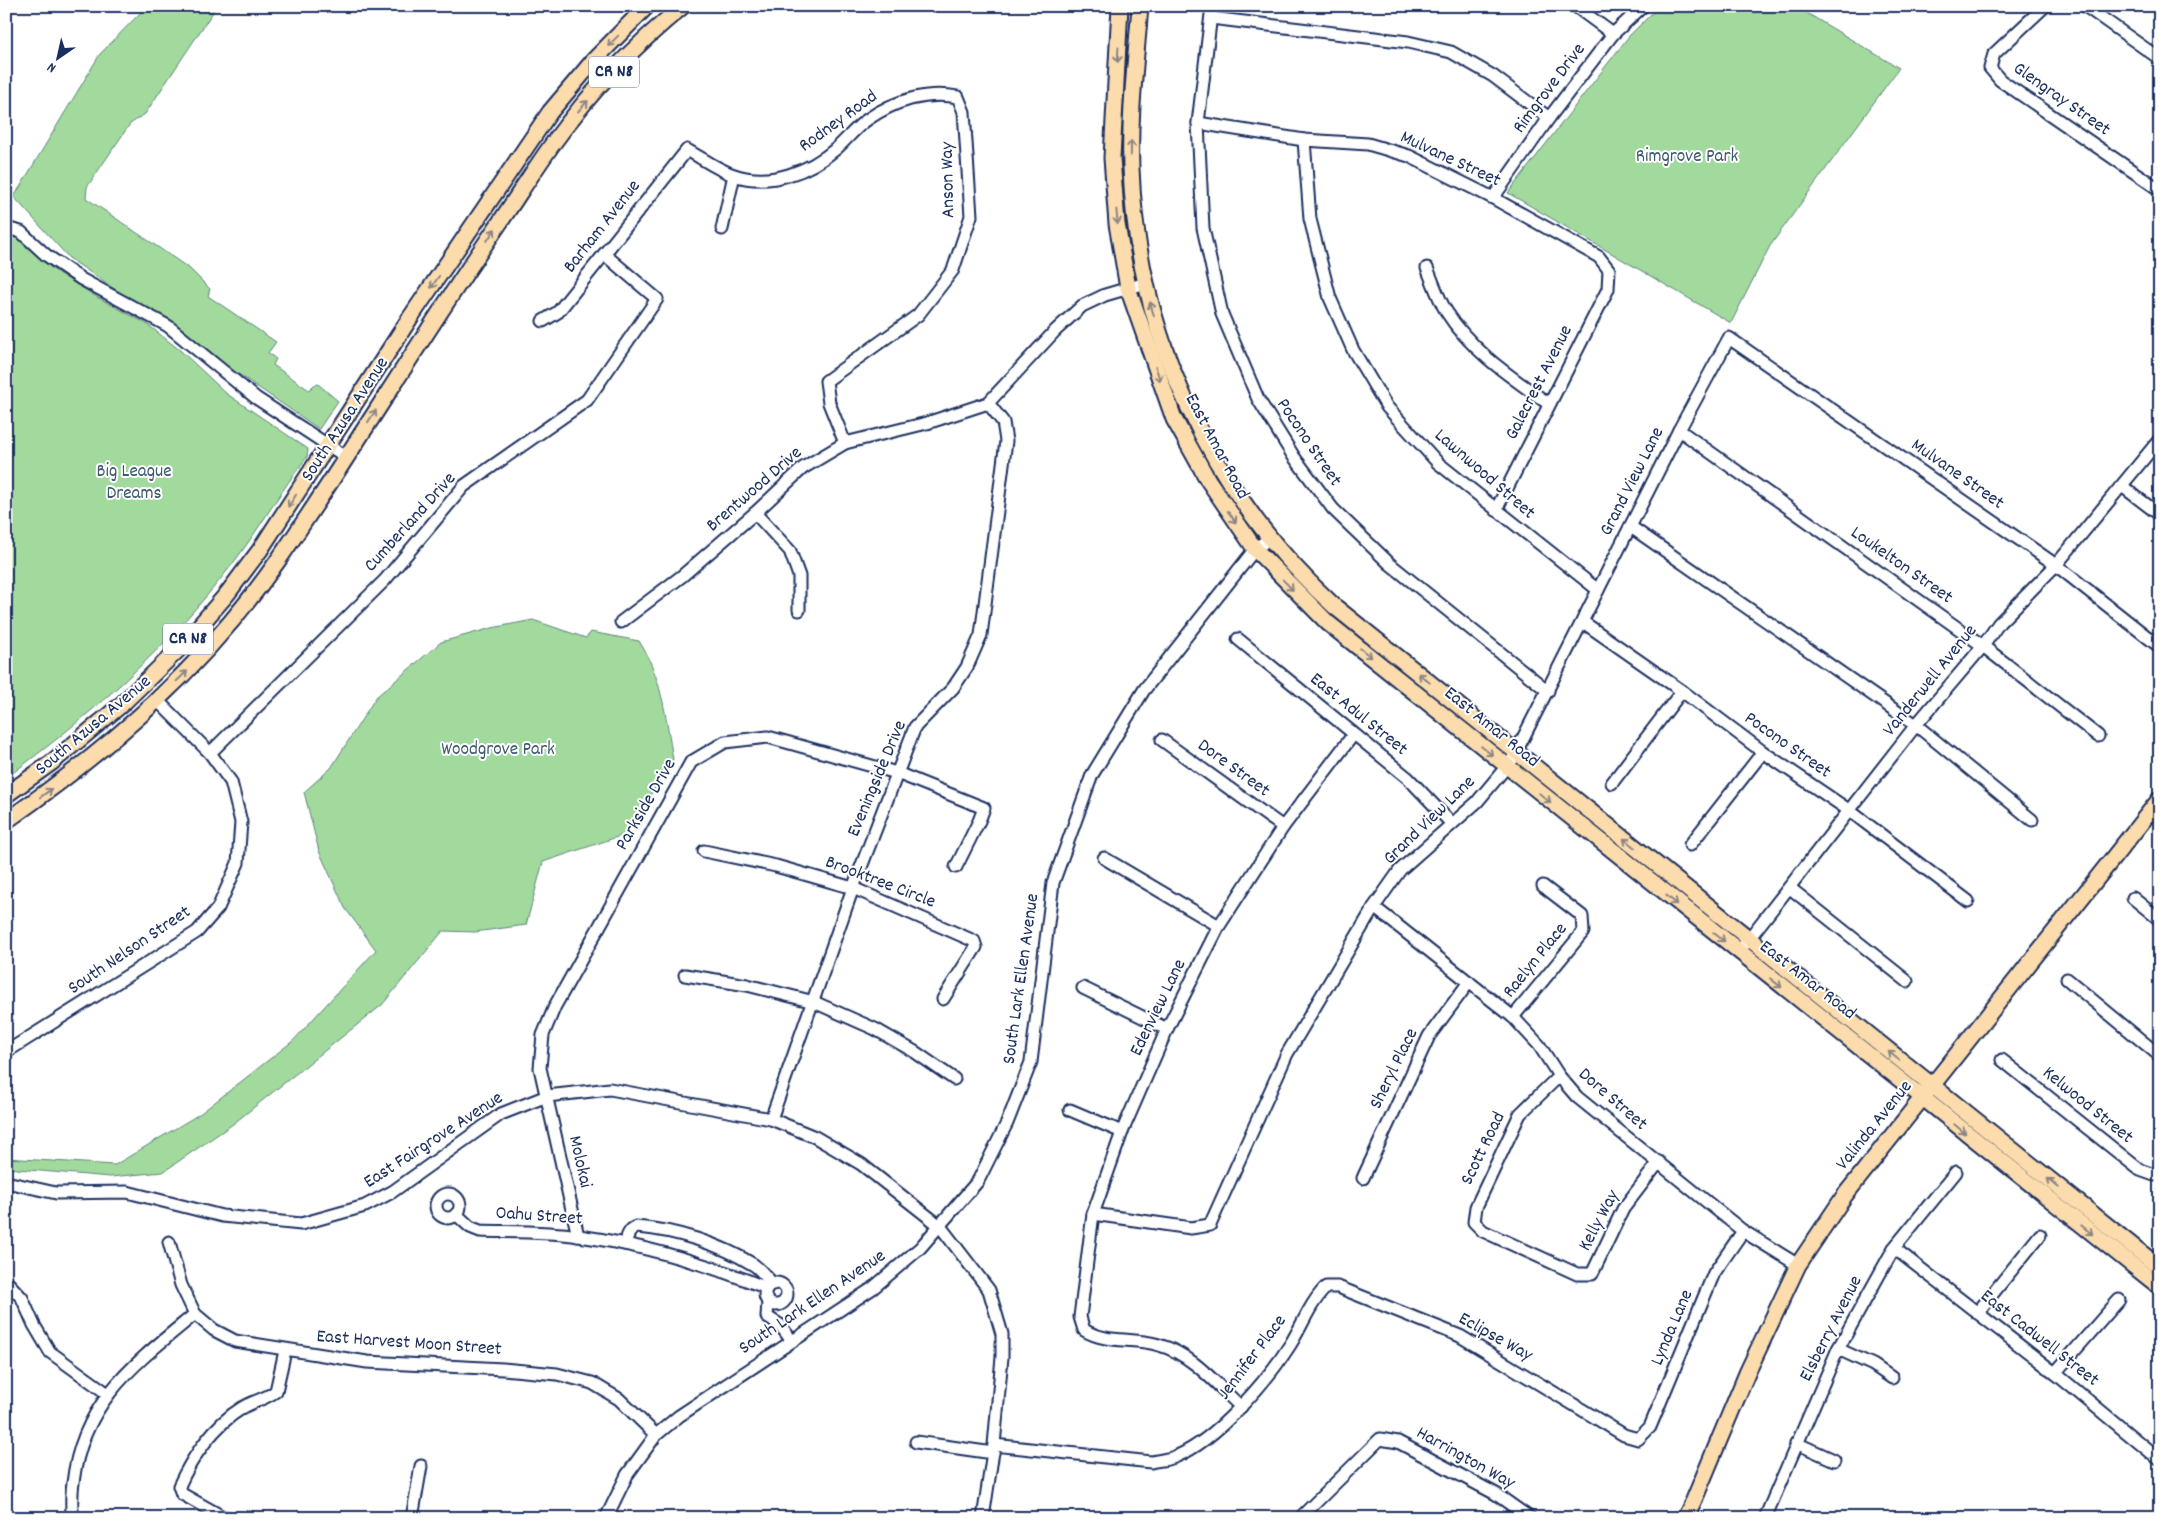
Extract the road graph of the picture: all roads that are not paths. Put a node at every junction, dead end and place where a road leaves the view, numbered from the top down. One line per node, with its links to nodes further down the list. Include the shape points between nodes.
1 (647, 6): 34 (main road, South Azusa Avenue / CR N8, one-way to 34, via 594,60 550,112 410,318)
2 (682, 6): 35 (main road, South Azusa Avenue / CR N8, one-way to 2, via 553,144 611,75)
3 (1120, 6): 26 (main road, East Amar Road, one-way to 26, via 1112,158 1117,224)
4 (1140, 6): 25 (main road, East Amar Road, one-way to 4, via 1137,238 1131,168)
5 (1576, 6): 10 (street)
6 (1643, 6): 10 (street, Rimgrove Drive)
7 (2045, 6): 18 (street, Glengray Street, via 1994,54 1990,68 2000,80)
8 (2085, 6): 11 (street)
9 (1212, 12): 13 (street, via 1408,42 1451,52 1493,76); 14 (street, Pocono Street)
10 (1613, 34): 13 (street, Rimgrove Drive)
11 (2160, 58)
12 (958, 97): 17 (street, Rodney Road, via 942,94 899,101 866,120 822,159 789,176 760,180); 33 (street, Anson Way, via 964,112 971,216 953,270 918,316 826,381 829,403)
13 (1549, 118): 19 (street, Rimgrove Drive)
14 (1198, 123): 15 (street, Mulvane Street); 51 (street, Pocono Street, via 1202,228 1222,314 1258,399 1278,432 1333,509 1375,550)
15 (1304, 140): 19 (street, Mulvane Street, via 1368,144 1410,156); 37 (street, Lawnwood Street, via 1310,219 1330,298 1353,350 1387,407 1438,463)
16 (687, 150): 17 (street, Rodney Road); 22 (street, Barham Avenue)
17 (734, 175): 21 (street)
18 (2160, 190)
19 (1493, 198): 24 (street, Mulvane Street, via 1599,257)
20 (6, 228): 34 (street, via 21,232 46,255 81,279 168,326 256,398)
21 (722, 229)
22 (604, 254): 27 (street, Barham Avenue, via 558,312); 60 (street, Cumberland Drive, via 658,299 588,400 464,486 385,580)
23 (1426, 268): 30 (street, via 1446,310 1472,345)
24 (1609, 270): 30 (street, Galecrest Avenue, via 1608,289)
25 (1146, 283): 26 (street); 41 (main road, East Amar Road, one-way to 25, via 1233,488 1192,416 1171,369)
26 (1128, 288): 29 (street, via 1082,306); 42 (main road, East Amar Road, one-way to 42, via 1174,419 1208,480)
27 (543, 321)
28 (1730, 338): 31 (street, Grand View Lane); 43 (street, Mulvane Street)
29 (988, 403): 33 (street, Brentwood Drive); 62 (street, Eveningside Drive, via 1003,422 1006,441 981,635 967,667 952,688 915,727)
30 (1549, 404): 37 (street, Galecrest Avenue)
31 (1679, 430): 40 (street, Grand View Lane); 49 (street, Loukelton Street)
32 (2160, 439): 36 (street, Vanderwell Avenue)
33 (844, 443): 38 (street, Brentwood Drive, via 803,468)
34 (328, 446): 35 (street); 64 (main road, South Azusa Avenue / CR N8, one-way to 64, via 260,550 183,646 121,705 51,763)
35 (346, 457): 53 (main road, South Azusa Avenue / CR N8, one-way to 35, via 198,660 262,582)
36 (2122, 486): 39 (street); 43 (street, Vanderwell Avenue)
37 (1496, 510): 44 (street, Lawnwood Street)
38 (755, 513): 45 (street, via 790,551 799,576); 46 (street, Brentwood Drive, via 682,576)
39 (2160, 515)
40 (1631, 527): 44 (street, Grand View Lane); 54 (street)
41 (1270, 538): 42 (street, South Lark Ellen Avenue); 58 (main road, East Amar Road, one-way to 41, via 1334,606)
42 (1255, 549): 61 (main road, East Amar Road, one-way to 61, via 1328,623); 112 (street, South Lark Ellen Avenue, via 1144,690 1092,775 1052,883 1031,1062 1007,1123 978,1181)
43 (2056, 565): 49 (street, Vanderwell Avenue, via 1999,623); 50 (street, Mulvane Street)
44 (1598, 590): 47 (street, Grand View Lane)
45 (799, 610)
46 (621, 622)
47 (1583, 622): 51 (street, Grand View Lane); 52 (street, Pocono Street)
48 (1238, 639): 55 (street, East Adul Street)
49 (1983, 646): 54 (street, Vanderwell Avenue); 56 (street, Loukelton Street)
50 (2160, 647)
51 (1548, 691): 58 (street, Grand View Lane)
52 (1682, 691): 59 (street, Pocono Street); 63 (street)
53 (157, 700): 60 (street, South Nelson Street); 68 (main road, South Azusa Avenue / CR N8, one-way to 53, via 64,780)
54 (1916, 726): 66 (street, Vanderwell Avenue); 67 (street)
55 (1353, 735): 69 (street, East Adul Street, via 1408,778); 70 (street, Edenview Lane)
56 (2098, 736)
57 (1162, 740): 70 (street, Dore Street)
58 (1517, 752): 61 (street, Grand View Lane); 83 (main road, East Amar Road, one-way to 58)
59 (1763, 752): 66 (street, Pocono Street); 71 (street)
60 (210, 753): 94 (street, South Nelson Street, via 231,782 241,822 238,863 218,908 197,932)
61 (1507, 768): 69 (street, Grand View Lane); 84 (main road, East Amar Road, one-way to 84)
62 (896, 772): 74 (street, Parkside Drive, via 984,808); 76 (street, Eveningside Drive); 100 (street, Parkside Drive, via 768,737 725,742 691,762 555,1006 544,1035 540,1068)
63 (1612, 783)
64 (6, 795)
65 (2160, 799): 99 (main road, Valinda Avenue)
66 (1850, 811): 77 (street, Vanderwell Avenue); 79 (street, Pocono Street)
67 (2032, 820)
68 (6, 822)
69 (1452, 824): 80 (street, Grand View Lane, via 1400,870)
70 (1283, 827): 82 (street, Edenview Lane)
71 (1690, 845)
72 (704, 851): 76 (street, Brooktree Circle, via 776,866)
73 (1104, 858): 82 (street)
74 (956, 867)
75 (1543, 886): 92 (street, Raelyn Place, via 1582,916 1583,932)
76 (853, 888): 90 (street, Brooktree Circle, via 976,943); 91 (street, Eveningside Drive)
77 (1790, 888): 83 (street, Vanderwell Avenue); 87 (street)
78 (2133, 898): 81 (street)
79 (1968, 901)
80 (1374, 907): 88 (street, Dore Street); 111 (street, Grand View Lane, via 1287,1054 1210,1225 1191,1228)
81 (2160, 920)
82 (1219, 926): 93 (street, Edenview Lane)
83 (1749, 938): 84 (street, Vanderwell Avenue); 99 (main road, East Amar Road, one-way to 83)
84 (1738, 952): 101 (main road, East Amar Road, one-way to 101)
85 (685, 975): 91 (street, via 747,985)
86 (2067, 979): 95 (street)
87 (1907, 981)
88 (1469, 982): 92 (street, Dore Street); 108 (street, Sheryl Place, via 1429,1036)
89 (1083, 988): 93 (street)
90 (943, 999)
91 (814, 1002): 98 (street, via 875,1029); 103 (street, Eveningside Drive)
92 (1513, 1018): 97 (street, Dore Street, via 1538,1045)
93 (1167, 1029): 104 (street, Edenview Lane)
94 (6, 1052)
95 (2160, 1056)
96 (2002, 1060): 107 (street, Kelwood Street, via 2140,1170)
97 (1558, 1076): 105 (street, Dore Street, via 1577,1097); 121 (street, Scott Road, via 1520,1114 1476,1207 1474,1222 1483,1231 1577,1274)
98 (954, 1080)
99 (1932, 1086): 101 (main road, Valinda Avenue); 120 (main road, East Amar Road, one-way to 99)
100 (547, 1096): 103 (street, East Fairgrove Avenue, via 610,1089); 109 (street, East Fairgrove Avenue, via 501,1114 392,1192 366,1206 301,1224 222,1216 127,1192 56,1193); 115 (street, Molokai)
101 (1922, 1098): 119 (main road, Valinda Avenue, via 1845,1195); 125 (main road, East Amar Road, one-way to 125)
102 (1070, 1110): 104 (street)
103 (771, 1119): 112 (street, East Fairgrove Avenue, via 815,1137 861,1164)
104 (1122, 1132): 111 (street, Edenview Lane)
105 (1659, 1162): 113 (street, Dore Street); 121 (street, Kelly Way, via 1623,1209)
106 (1956, 1172): 118 (street, Elsberry Avenue)
107 (2157, 1174)
108 (1363, 1178)
109 (6, 1182)
110 (456, 1214): 115 (street, Oahu Street, via 470,1227 480,1231)
111 (1093, 1214): 136 (street, Edenview Lane, via 1080,1317 1084,1330 1096,1338 1158,1344 1186,1356)
112 (940, 1226): 130 (street, South Lark Ellen Avenue, via 920,1248 873,1288); 141 (street, East Fairgrove Avenue, via 989,1290 1002,1334)
113 (1743, 1231): 119 (street, Dore Street); 138 (street, Lynda Lane, via 1714,1273 1650,1427)
114 (2040, 1235): 128 (street)
115 (578, 1236): 117 (street, Oahu Street)
116 (168, 1242): 129 (street, East Harvest Moon Street, via 181,1285)
117 (625, 1244): 123 (street, Oahu Street); 123 (street, via 630,1230 636,1227 695,1239 756,1266)
118 (1894, 1248): 128 (street, East Cadwell Street); 131 (street, Elsberry Avenue)
119 (1798, 1265): 152 (main road, Valinda Avenue)
120 (2160, 1268)
121 (1592, 1274)
122 (6, 1281): 135 (street, via 22,1298 50,1352)
123 (770, 1286): 127 (street, via 765,1295); 127 (street, via 784,1287 787,1296 781,1304)
124 (1326, 1287): 136 (street, Jennifer Place, via 1318,1294 1289,1346); 138 (street, Eclipse Way, via 1338,1287 1460,1336 1624,1435)
125 (2160, 1288)
126 (2118, 1300): 133 (street)
127 (768, 1302): 130 (street, via 767,1317 780,1326)
128 (1977, 1313): 133 (street, East Cadwell Street)
129 (195, 1314): 132 (street, East Harvest Moon Street, via 214,1330 236,1341); 135 (street, via 131,1367)
130 (792, 1341): 137 (street, South Lark Ellen Avenue, via 703,1398)
131 (1838, 1348): 134 (street, via 1874,1365); 140 (street, Elsberry Avenue)
132 (285, 1350): 137 (street, East Harvest Moon Street, via 367,1362 557,1374 592,1383 619,1399); 146 (street, via 276,1391 268,1398 250,1402 238,1410 206,1440 179,1486 182,1494)
133 (2056, 1374): 143 (street, East Cadwell Street)
134 (1892, 1378)
135 (108, 1394): 145 (street, via 83,1438 76,1461)
136 (1242, 1407): 141 (street, Jennifer Place, via 1195,1447 1175,1457 1151,1462)
137 (656, 1435): 148 (street, South Lark Ellen Avenue, via 627,1475)
138 (1638, 1440)
139 (916, 1442): 141 (street, Jennifer Place)
140 (1796, 1443): 142 (street); 153 (street, Elsberry Avenue)
141 (994, 1449): 149 (street, East Fairgrove Avenue)
142 (1834, 1460)
143 (2160, 1460)
144 (421, 1466): 147 (street)
145 (72, 1518)
146 (229, 1518)
147 (412, 1518)
148 (606, 1518)
149 (983, 1518)
150 (1300, 1518): 151 (street, Harrington Way, via 1380,1439 1398,1442 1431,1459 1496,1494)
151 (1530, 1518)
152 (1684, 1518)
153 (1765, 1518)

